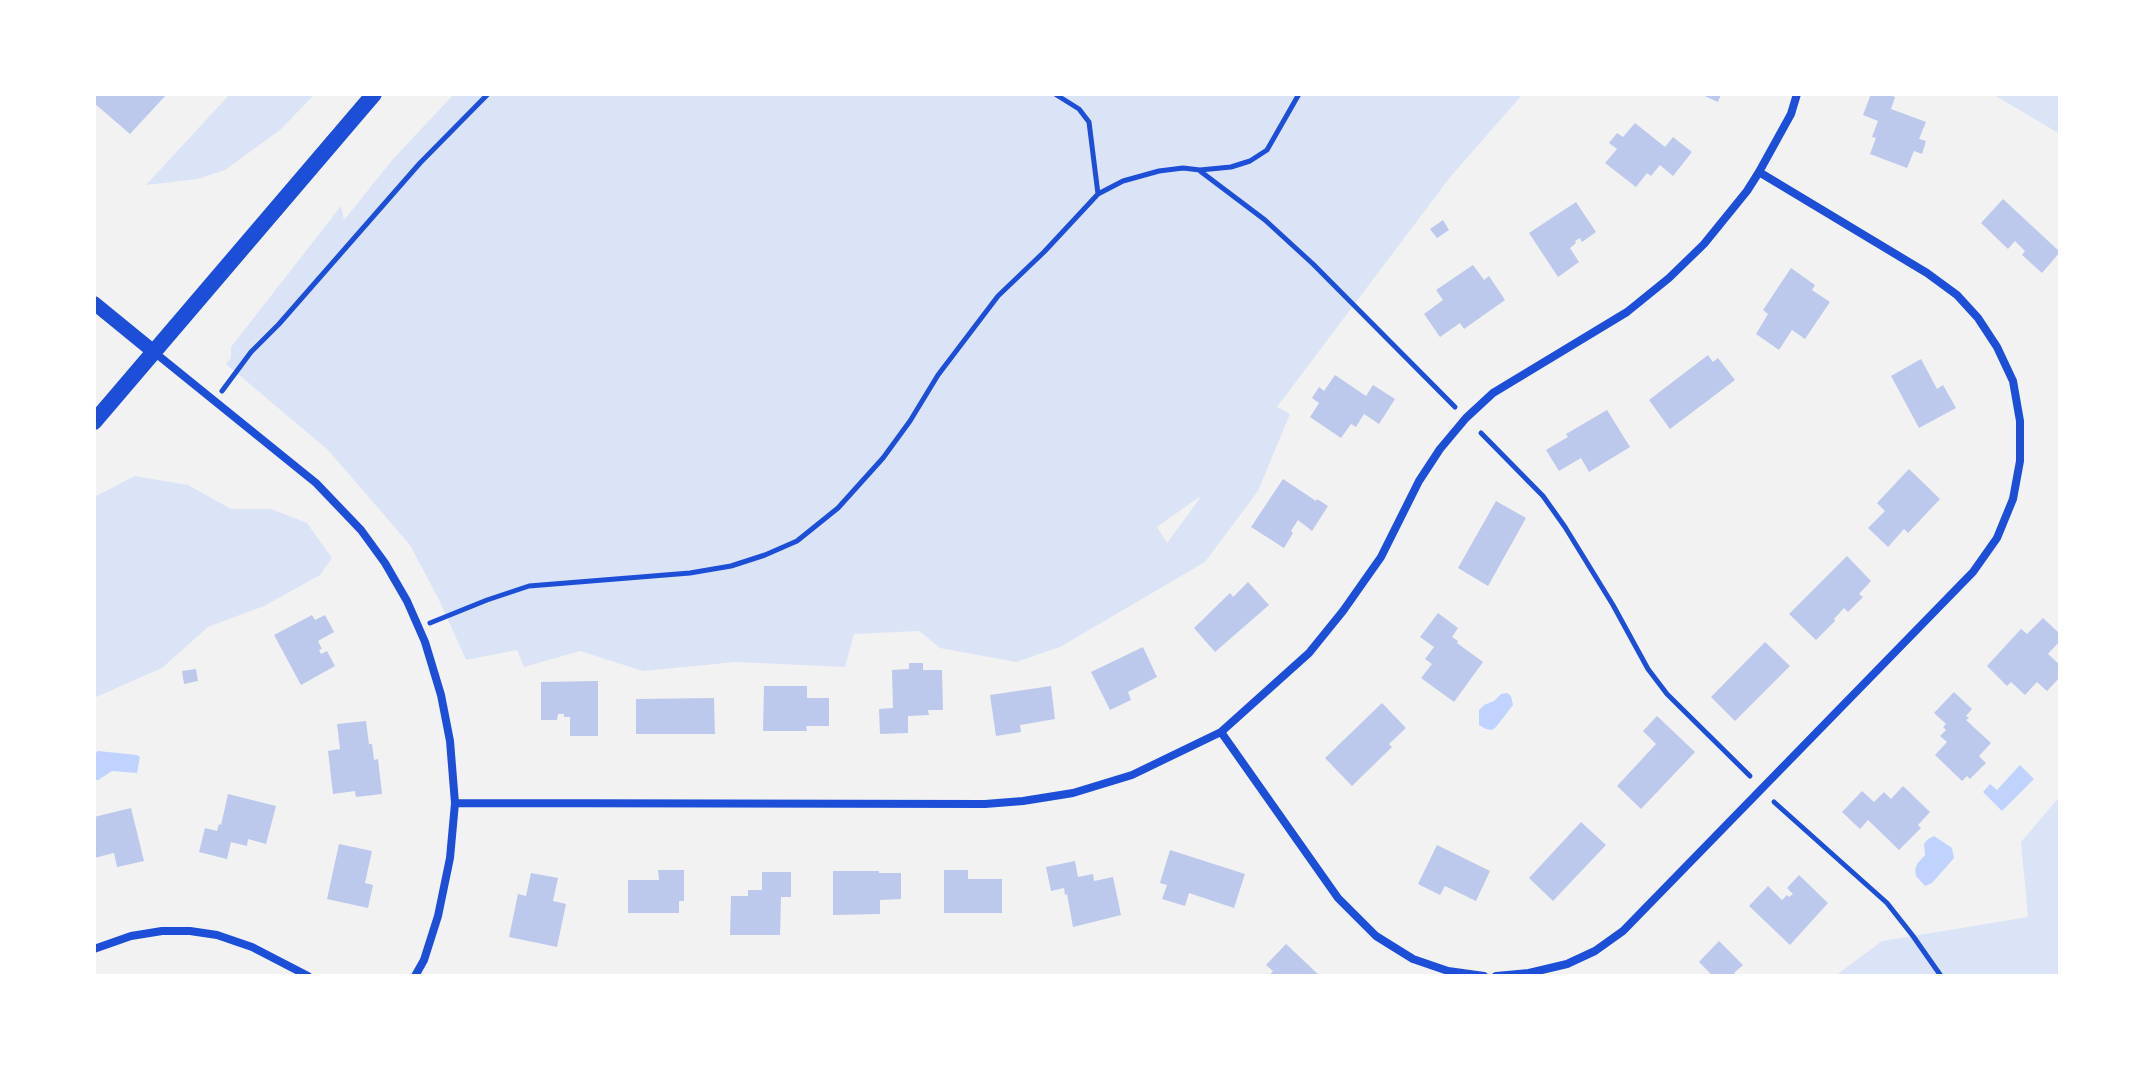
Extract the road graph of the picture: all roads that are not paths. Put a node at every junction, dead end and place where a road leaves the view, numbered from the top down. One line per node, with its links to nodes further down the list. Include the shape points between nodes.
1 (374, 94): 5 (main road)
2 (1797, 94): 3 (street)
3 (1759, 172): 7 (street, via 1704,244 1669,278 1627,312 1493,393 1466,418 1419,481 1381,557 1343,611 1309,653); 13 (street, via 1927,273 1978,318 2013,381 2020,461 2013,499 1997,538 1973,572 1623,931 1567,964)
4 (94, 303): 5 (street)
5 (154, 352): 6 (main road); 8 (street, via 316,483 385,563 407,601 441,695)
6 (94, 422)
7 (1221, 732): 8 (street, via 1132,775 1023,801); 12 (street, via 1338,898 1376,936 1413,959)
8 (455, 803): 11 (street, via 438,916)
9 (94, 949): 10 (street, via 131,936 190,931 252,947)
10 (308, 976)
11 (415, 976)
12 (1484, 976)
13 (1496, 976)

